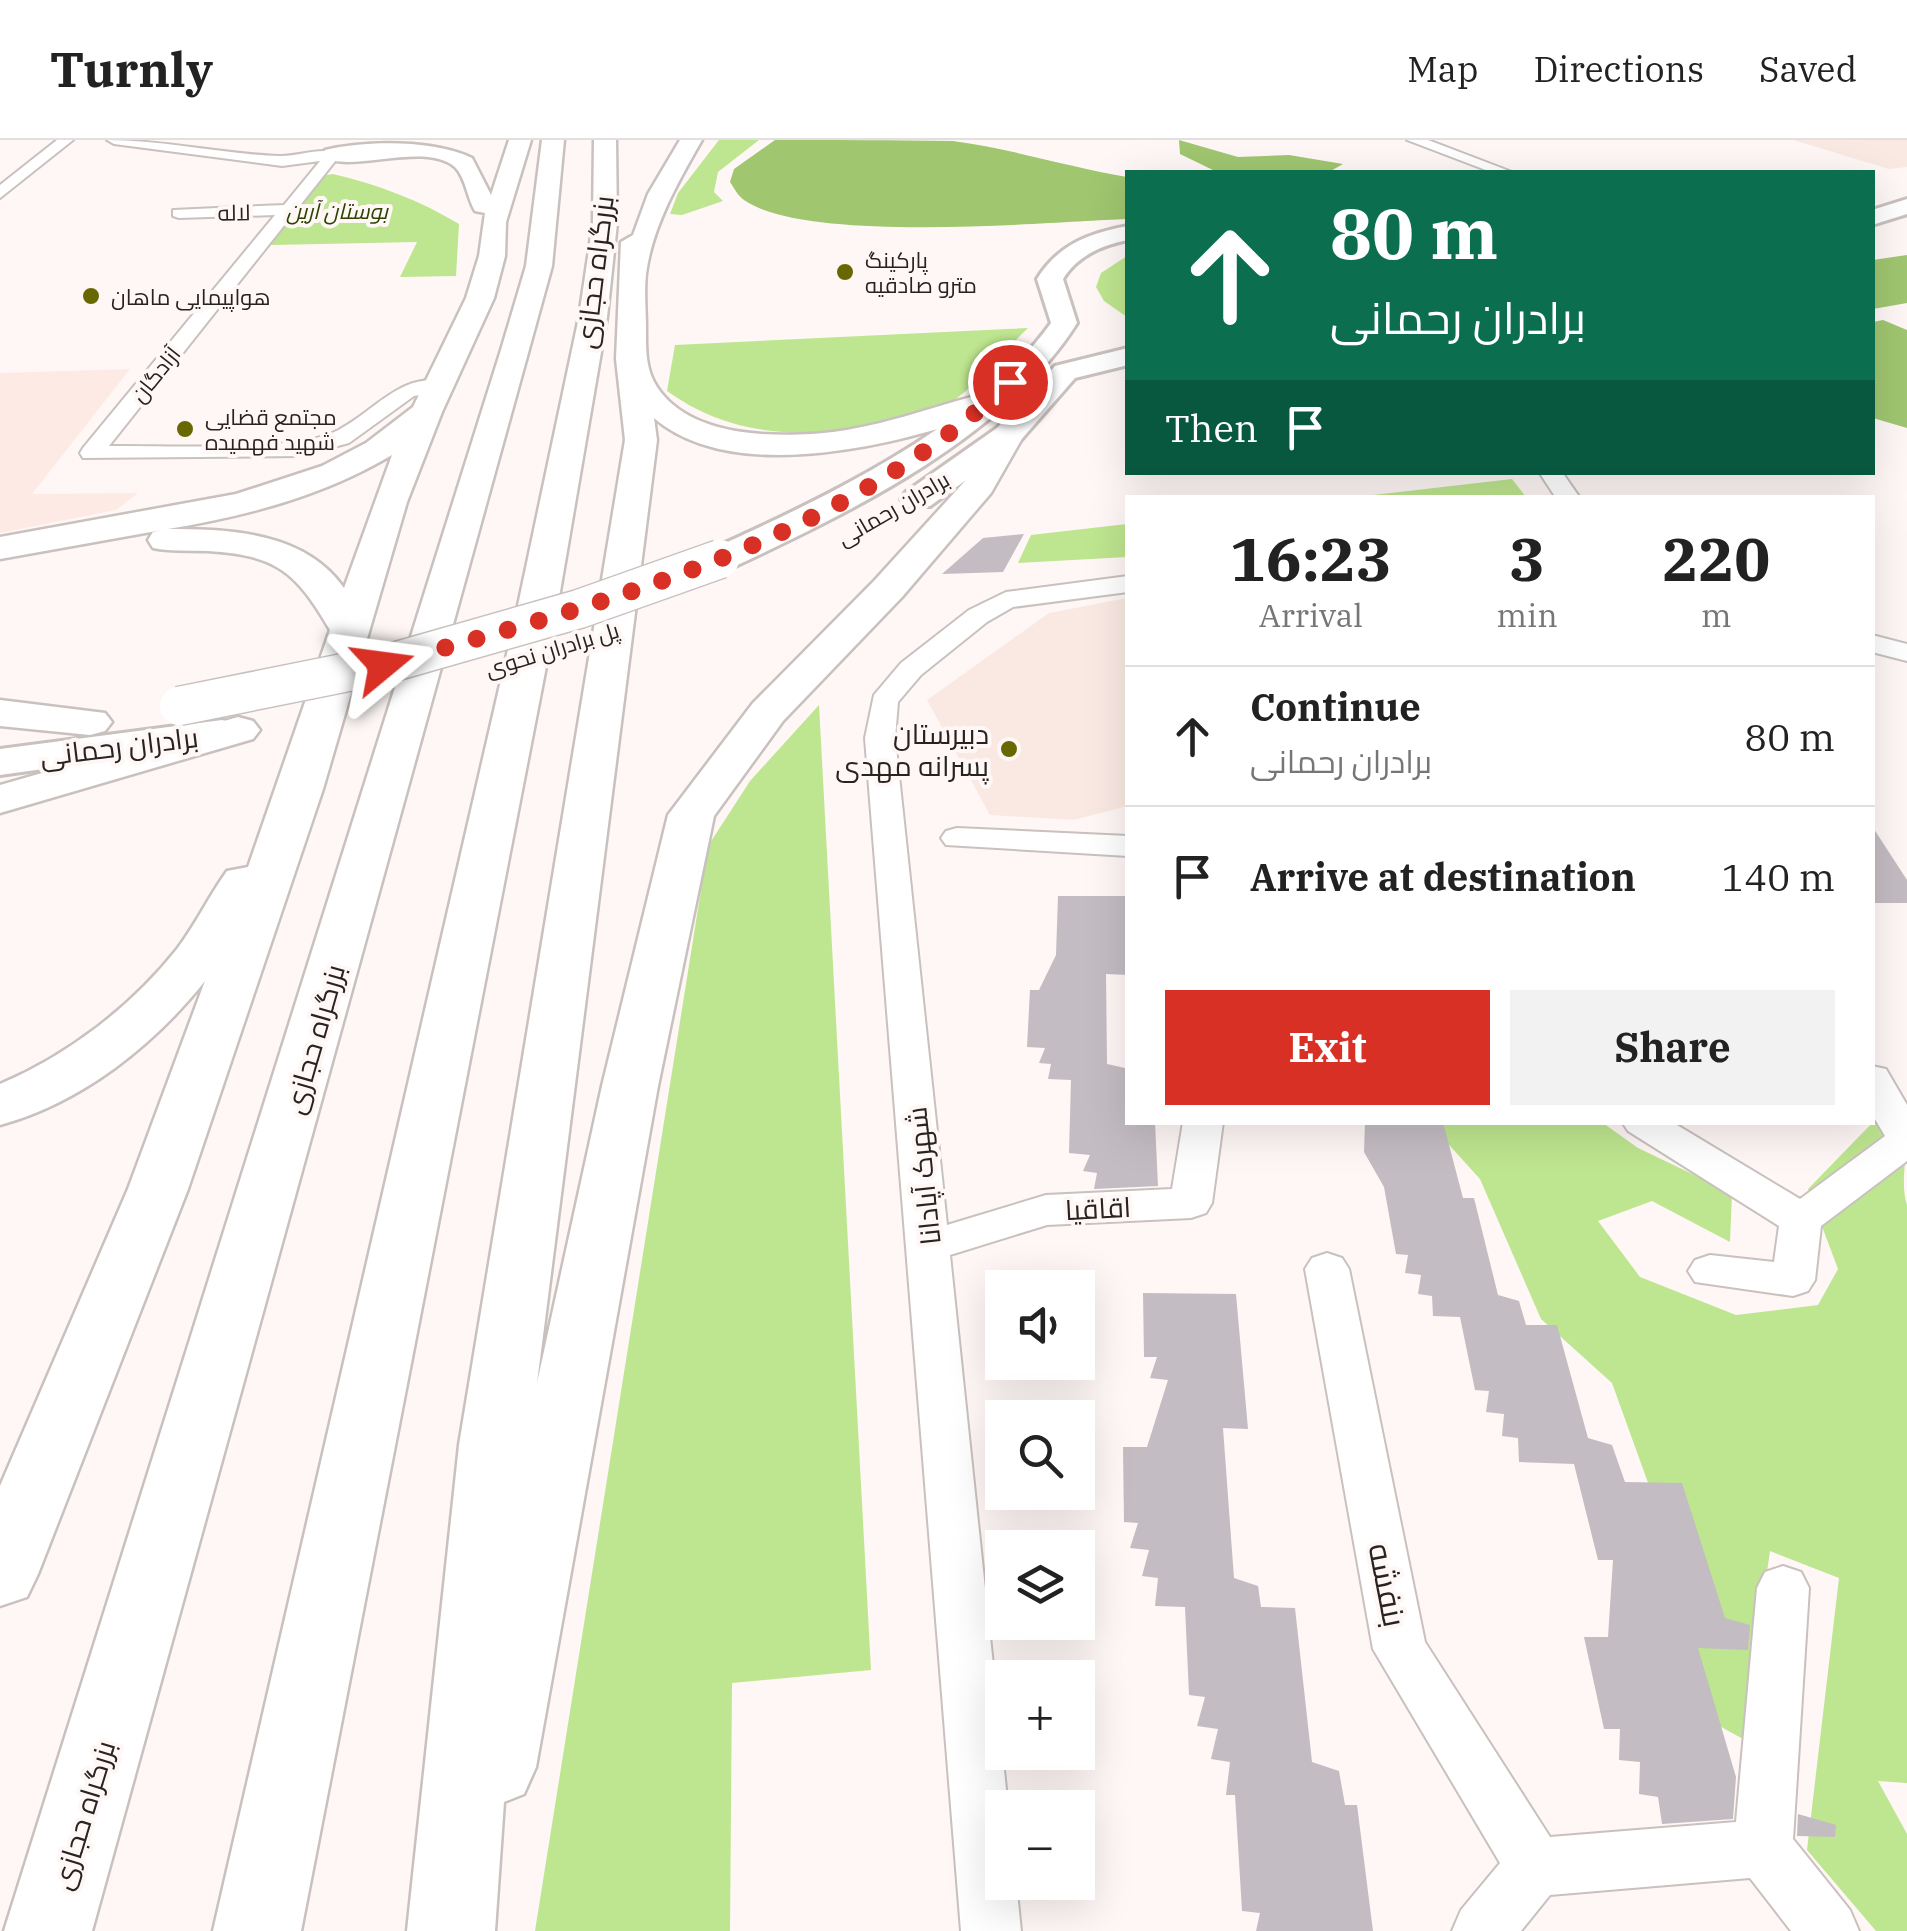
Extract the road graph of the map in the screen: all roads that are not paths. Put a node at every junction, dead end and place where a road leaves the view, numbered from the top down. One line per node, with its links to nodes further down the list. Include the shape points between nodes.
1 (66, 140): 10 (street)
2 (114, 140): 9 (street, via 282,161)
3 (142, 140): 9 (street, via 263,156)
4 (605, 140): 35 (highway, بزرگراه حجازی, via 605,223 593,317)
5 (690, 140): 17 (highway)
6 (713, 140): 17 (highway)
7 (1414, 140): 12 (street)
8 (518, 146): 19 (highway); 25 (highway, بزرگراه حجازی, via 539,266)
9 (333, 155): 16 (street, آزادگان); 19 (highway, via 403,150 450,156 465,164)
10 (40, 160): 11 (street); 14 (street)
11 (14, 161)
12 (1498, 170)
13 (638, 184): 22 (highway)
14 (0, 194)
15 (1907, 206): 20 (main road)
16 (289, 210): 18 (street, لاله); 28 (street, آزادگان, via 90,453 300,449 341,438 408,390)
17 (654, 211): 22 (highway)
18 (178, 213)
19 (488, 214): 28 (highway, via 492,256)
20 (1875, 217)
21 (1125, 234): 23 (main road, برادران رحمانی, via 1088,244 1056,267 1050,280)
22 (632, 275): 27 (highway)
23 (1057, 298): 24 (main road); 29 (main road, برادران رحمانی, via 1064,324)
24 (1092, 318)
25 (516, 350): 28 (highway); 62 (highway, بزرگراه حجازی)
26 (1125, 357): 29 (main road, برادران رحمانی, via 1065,372)
27 (632, 380): 29 (highway, via 690,426 733,440 862,440 938,422); 35 (highway, via 590,527); 64 (highway, via 640,440 494,1444)
28 (444, 412): 31 (highway, via 290,491 231,508); 36 (highway, via 390,502)
29 (999, 418): 30 (main road, برادران رحمانی, via 918,499); 33 (main road, برادران رحمانی, via 797,525); 65 (highway, via 979,486 768,712 690,814)
30 (882, 518)
31 (0, 548)
32 (0, 565): 36 (highway, via 49,552 150,541 253,548 292,558 319,582)
33 (733, 571): 39 (main road, پل برادران نحوی, bridge, via 383,665); 42 (main road, پل برادران نحوی, via 576,645)
34 (1125, 584): 55 (street, شهرک آپادانا, via 1006,600 912,670 884,701 880,738)
35 (536, 614): 63 (highway, بزرگراه حجازی)
36 (350, 628): 45 (highway)
37 (1875, 644): 38 (street)
38 (1907, 653)
39 (178, 706): 41 (main road, برادران رحمانی)
40 (0, 713): 41 (highway)
41 (90, 722): 43 (main road, برادران رحمانی)
42 (238, 730): 44 (main road, برادران رحمانی); 46 (highway)
43 (0, 733)
44 (0, 762)
45 (300, 789): 50 (highway, via 195,960 123,1035 43,1089); 58 (highway, via 158,1189)
46 (0, 799)
47 (957, 838): 48 (street)
48 (1125, 846)
49 (1875, 1083): 53 (street)
50 (0, 1106)
51 (1203, 1125): 55 (street, اقاقیا, via 1191,1203 1046,1210)
52 (1647, 1125): 54 (street)
53 (1907, 1140): 54 (street)
54 (1802, 1220): 57 (street, via 1794,1280)
55 (930, 1246): 66 (street, شهرک آپادانا)
56 (1327, 1269): 61 (street, بنفشه, via 1400,1650)
57 (1710, 1271)
58 (0, 1574)
59 (1783, 1588): 60 (street)
60 (1763, 1848): 61 (street); 68 (street)
61 (1535, 1867): 67 (street)
62 (48, 1931)
63 (256, 1931)
64 (451, 1931)
65 (461, 1931)
66 (991, 1931)
67 (1482, 1931)
68 (1829, 1931)

